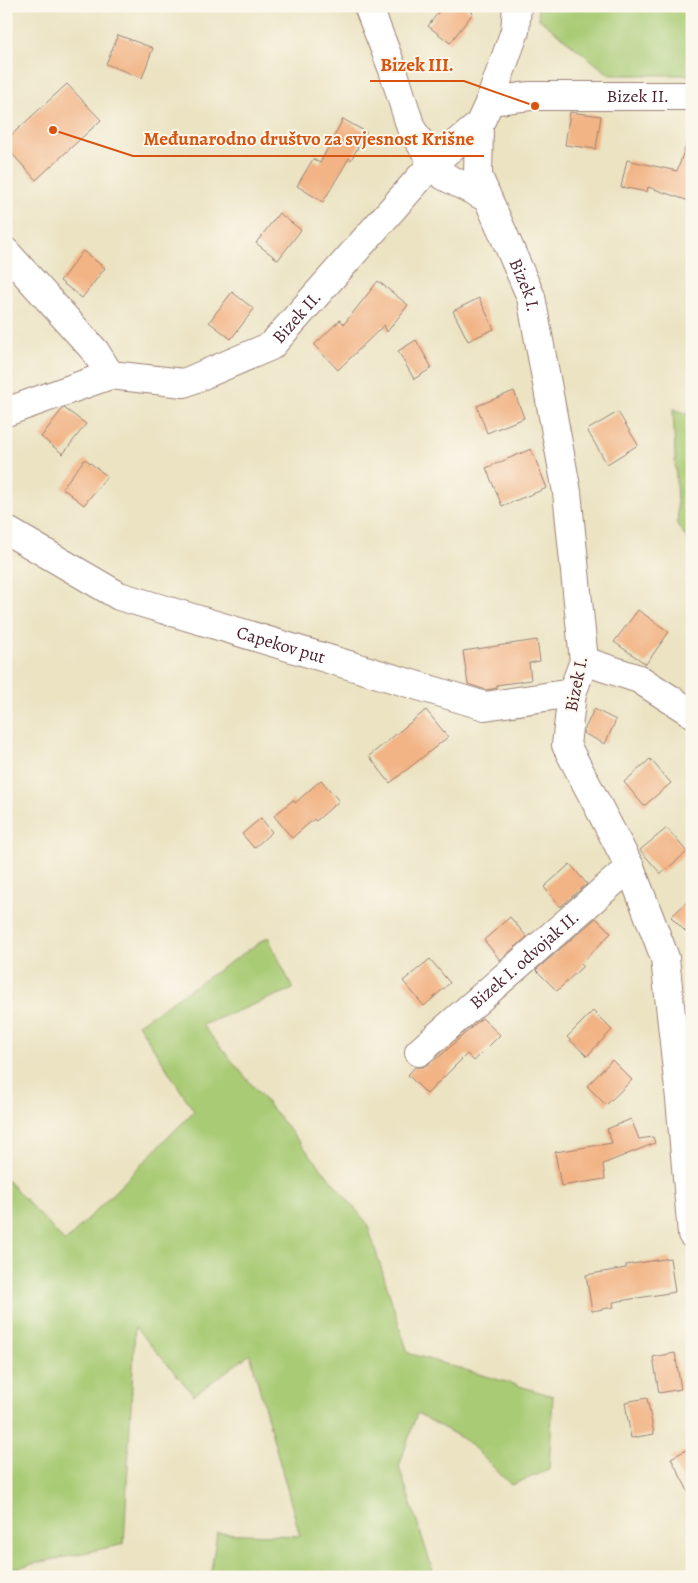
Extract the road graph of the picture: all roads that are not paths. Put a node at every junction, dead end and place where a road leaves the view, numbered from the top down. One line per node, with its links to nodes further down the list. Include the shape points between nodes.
1 (368, 6): 5 (street, via 411,128)
2 (518, 6): 4 (street, via 515,31)
3 (692, 96): 4 (street, Bizek II., via 530,96)
4 (485, 113): 5 (street, Bizek II.); 6 (street, Bizek I., via 478,176)
5 (433, 164): 6 (street, via 444,176); 8 (street, Bizek II., via 271,346 184,383)
6 (487, 198): 11 (street, Bizek I., via 532,297 568,492)
7 (6, 252): 8 (street, via 95,351)
8 (110, 375): 9 (street, Bizek II.)
9 (6, 412)
10 (6, 530): 12 (street, Capekov put, via 119,596 476,704 485,706)
11 (584, 661): 12 (street, Bizek I.); 13 (street, via 639,679)
12 (572, 692): 14 (street, Bizek I., via 566,745)
13 (692, 712)
14 (630, 868): 15 (street, Bizek I. odvojak II.); 16 (street, Bizek I., via 664,958)
15 (419, 1052)
16 (692, 1234)

